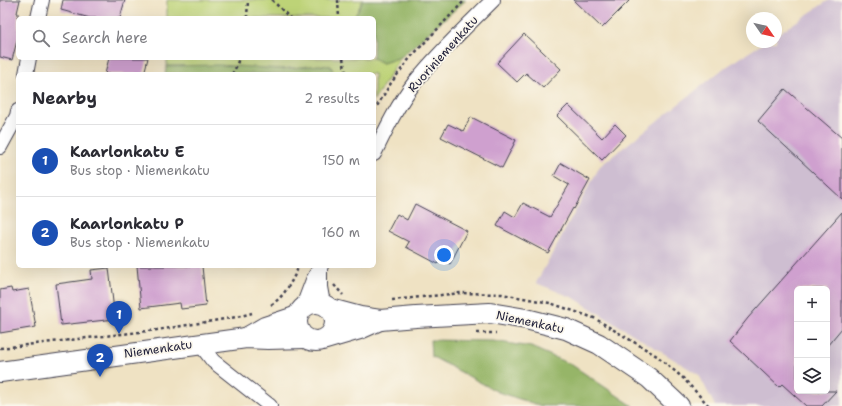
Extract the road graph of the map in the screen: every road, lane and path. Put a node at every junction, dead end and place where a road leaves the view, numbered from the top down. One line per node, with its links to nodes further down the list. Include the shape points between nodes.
1 (42, 0): 7 (street)
2 (248, 0): 8 (path)
3 (272, 0): 9 (path)
4 (338, 0): 10 (path)
5 (465, 0): 17 (path, via 410,58)
6 (493, 0): 20 (street, Ruoriniemenkatu, via 414,83 396,109)
7 (38, 16)
8 (247, 16)
9 (288, 16)
10 (339, 16)
11 (30, 60): 14 (street)
12 (238, 60): 15 (path)
13 (343, 60): 16 (path)
14 (26, 72)
15 (233, 72)
16 (346, 72)
17 (376, 108)
18 (16, 118): 19 (street)
19 (0, 148)
20 (376, 150)
21 (298, 268): 24 (path, via 280,299)
22 (319, 268): 26 (street)
23 (320, 268): 25 (street)
24 (270, 306)
25 (327, 307): 26 (street, via 316,303 308,305); 28 (street, Niemenkatu); 33 (street, via 336,319 336,325)
26 (300, 312): 31 (street, Niemenkatu, via 265,326); 32 (street, via 298,328)
27 (255, 313): 35 (path, via 157,330)
28 (380, 320): 33 (street, Niemenkatu); 38 (street, Niemenkatu, via 490,313 566,329 599,344 649,378)
29 (476, 333): 30 (path)
30 (499, 333)
31 (246, 338): 32 (street, Niemenkatu); 34 (street, Niemenkatu)
32 (305, 338): 33 (street, via 319,342)
33 (326, 339)
34 (200, 344): 36 (street, Niemenkatu); 37 (street, via 213,361)
35 (0, 348)
36 (0, 372)
37 (270, 406)
38 (679, 406)

